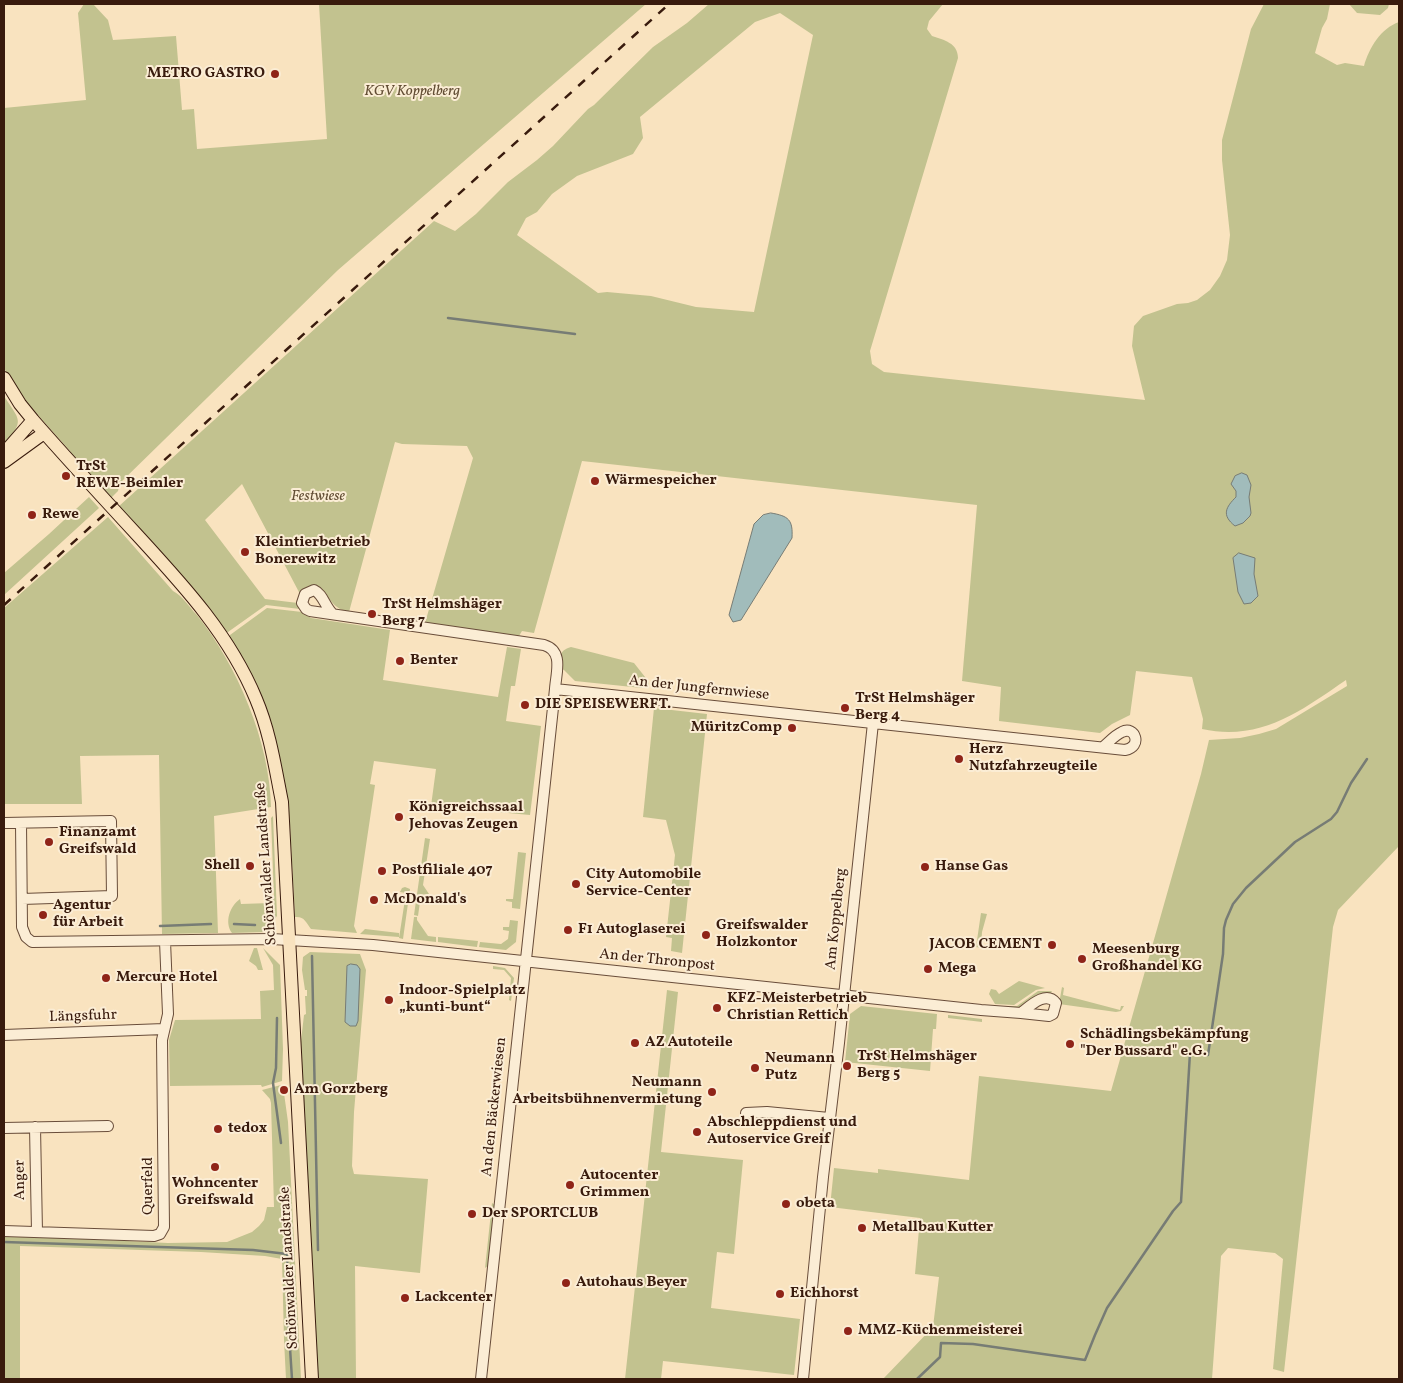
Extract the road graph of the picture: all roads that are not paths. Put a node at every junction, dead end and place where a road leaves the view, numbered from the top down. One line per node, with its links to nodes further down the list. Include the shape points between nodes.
1 (4, 378): 2 (main road, Schönwalder Landstraße)
2 (33, 420): 3 (main road, Schönwalder Landstraße); 4 (main road)
3 (44, 433): 5 (main road); 13 (main road, Schönwalder Landstraße, via 206,612 240,665 265,724 282,802)
4 (4, 453)
5 (4, 462)
6 (333, 614): 7 (street, via 549,647 554,649 558,659)
7 (555, 689): 8 (street, An der Jungfernwiese); 15 (street, An den Bäckerwiesen)
8 (873, 723): 9 (street, An der Jungfernwiese); 16 (street, Am Koppelberg)
9 (1103, 747)
10 (4, 823): 11 (street)
11 (21, 823): 12 (street); 12 (street, via 111,821 112,896)
12 (22, 900): 14 (street, via 22,927 32,942)
13 (290, 940): 14 (street); 15 (street, An der Thronpost, via 374,945); 27 (main road, Schönwalder Landstraße)
14 (165, 941): 18 (street, via 168,1014)
15 (524, 962): 16 (street, An der Thronpost); 28 (street, An den Bäckerwiesen)
16 (844, 996): 17 (street, An der Thronpost); 21 (street, Am Koppelberg)
17 (1021, 1013)
18 (163, 1034): 19 (street, Längsfuhr); 26 (street, Querfeld, via 164,1227 160,1234)
19 (4, 1035)
20 (746, 1113): 21 (street)
21 (829, 1118): 29 (street, Am Koppelberg)
22 (108, 1126): 23 (street)
23 (35, 1127): 24 (street); 26 (street, Anger)
24 (4, 1128)
25 (4, 1230): 26 (street, Querfeld)
26 (37, 1232)
27 (312, 1379)
28 (480, 1379)
29 (803, 1379)

